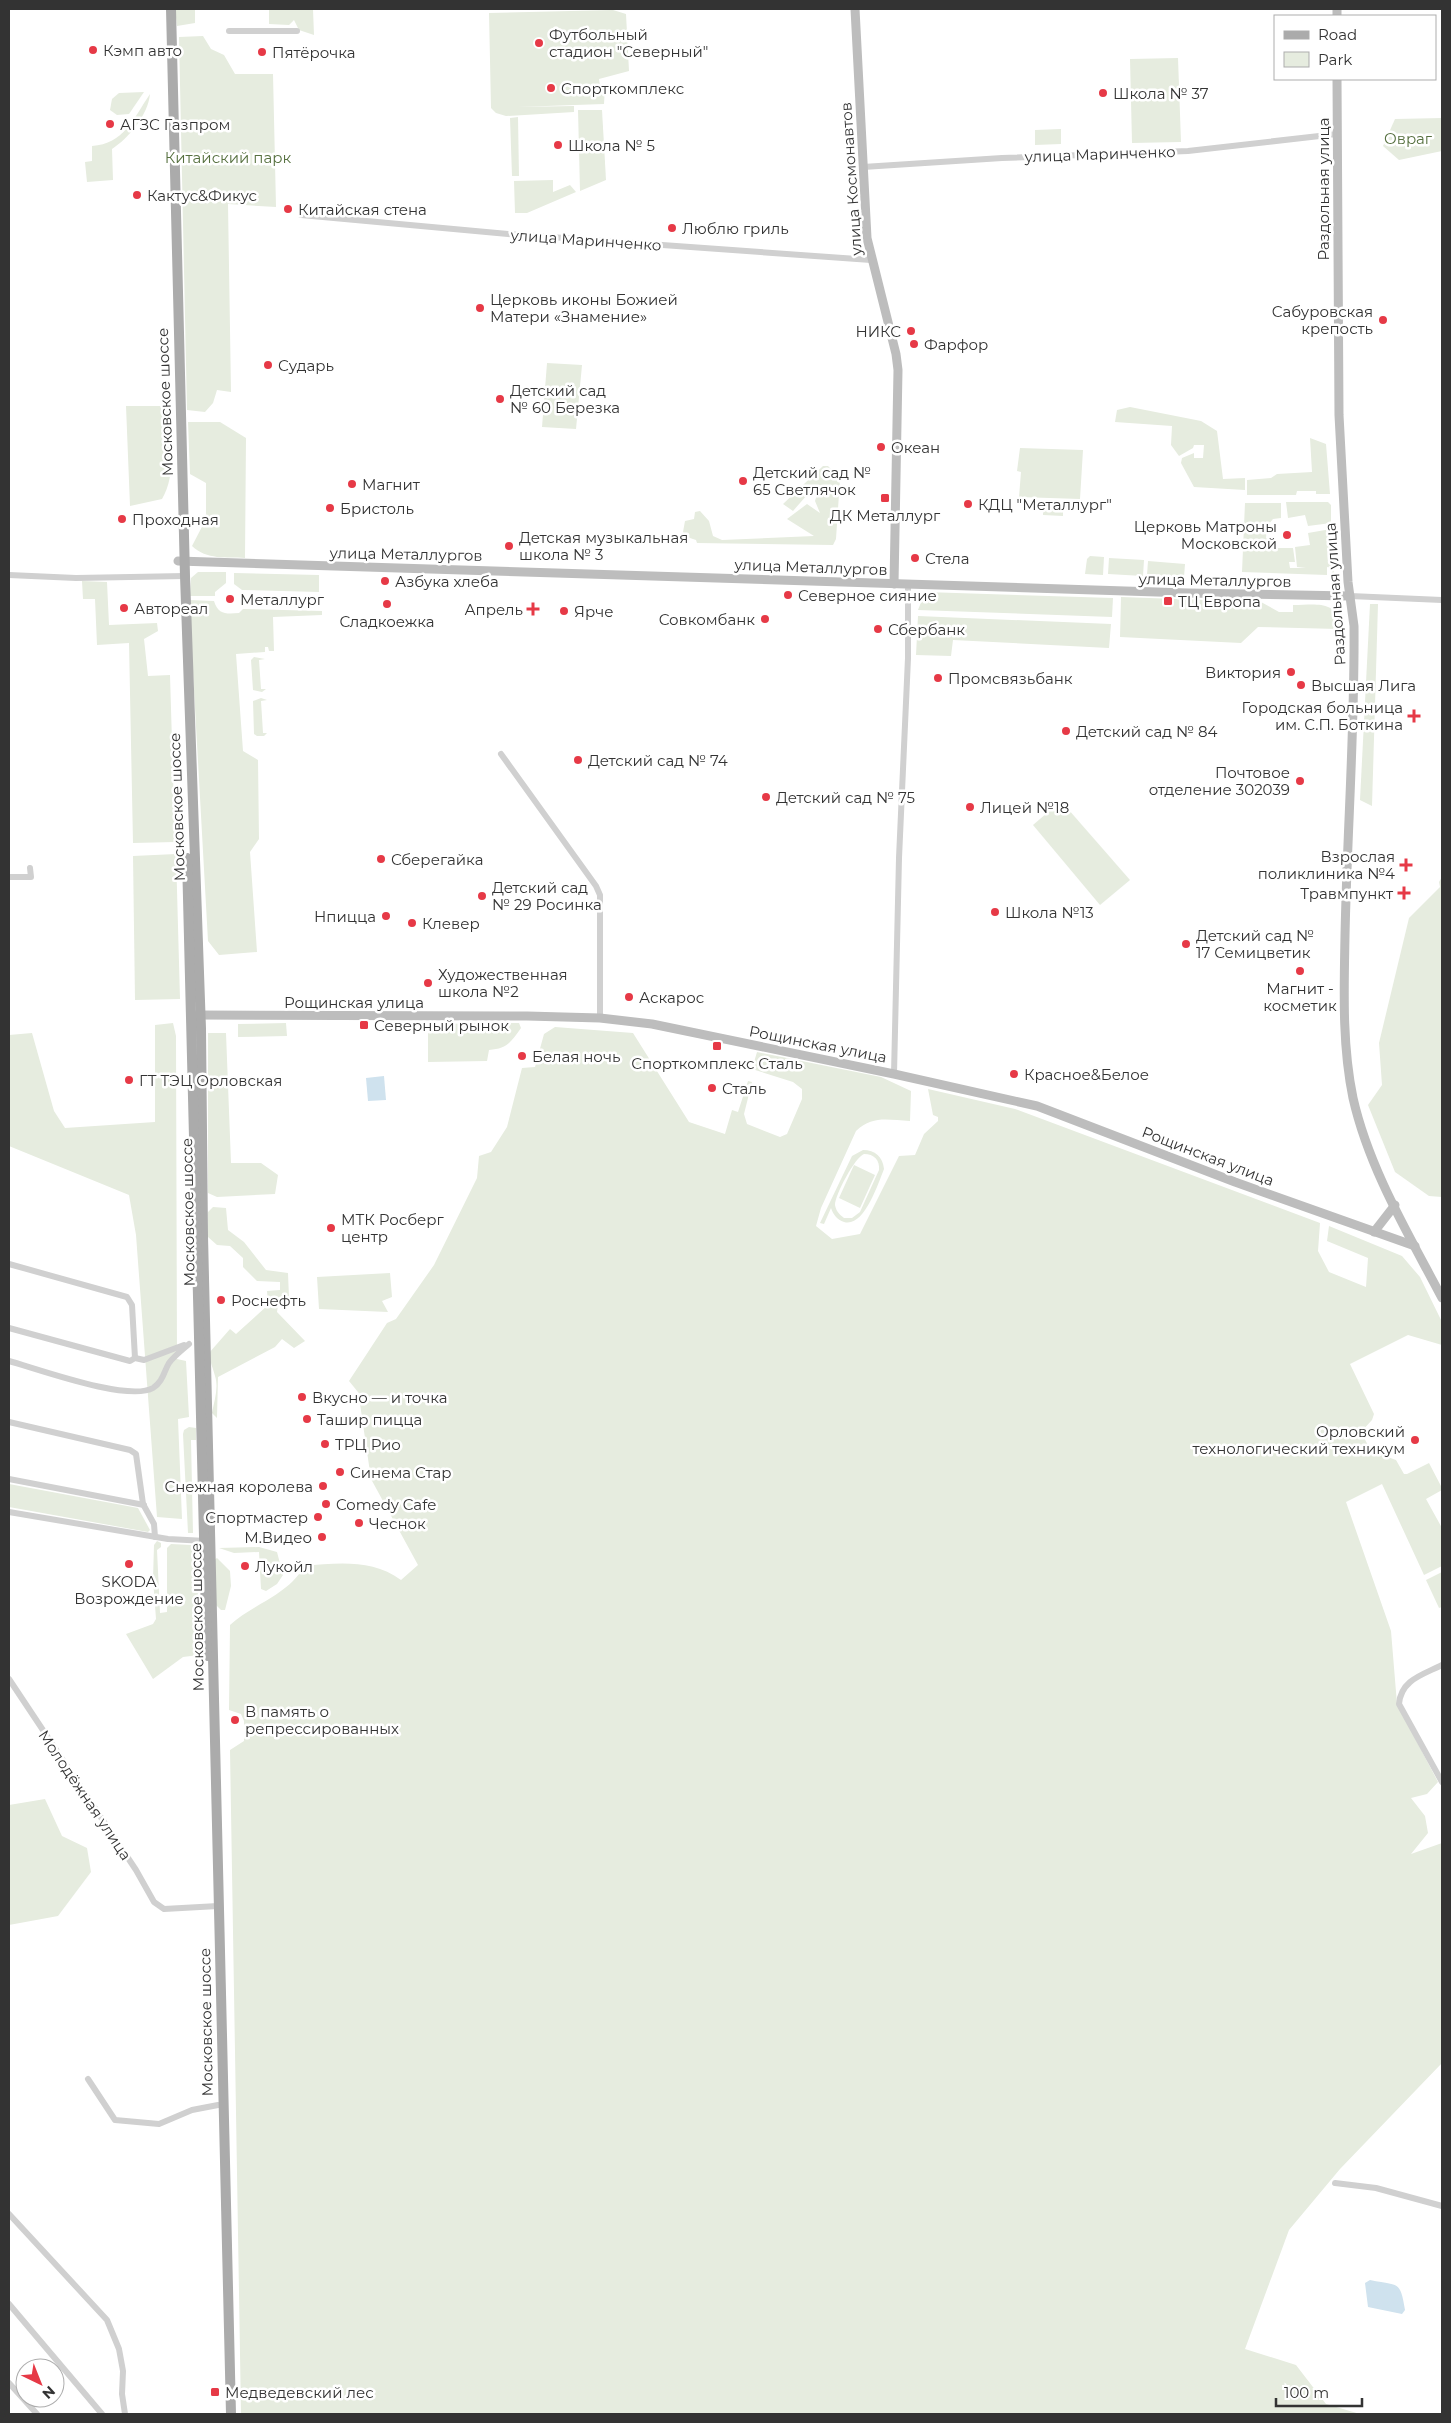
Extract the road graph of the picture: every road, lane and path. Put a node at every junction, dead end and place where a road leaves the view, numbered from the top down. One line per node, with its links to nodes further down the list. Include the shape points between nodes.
1 (165, 9): 11 (main road, Московское шоссе)
2 (171, 9): 11 (main road, Московское шоссе)
3 (855, 9): 8 (main road, улица Космонавтов)
4 (229, 31): 5 (street)
5 (297, 31)
6 (1337, 80): 7 (main road, Раздольная улица)
7 (1337, 134): 8 (street, улица Маринченко, via 1188,151); 16 (main road, Раздольная улица, via 1339,415)
8 (863, 167): 10 (main road, улица Космонавтов)
9 (301, 214): 10 (street, улица Маринченко, via 508,234)
10 (871, 260): 14 (main road, улица Космонавтов, via 898,370)
11 (181, 561): 13 (main road, Московское шоссе); 14 (main road, улица Металлургов)
12 (9, 574): 13 (street, via 76,578)
13 (182, 576): 21 (main road, Московское шоссе)
14 (894, 584): 15 (main road, улица Металлургов)
15 (908, 585): 16 (main road, улица Металлургов); 23 (street)
16 (1350, 596): 17 (street, улица Металлургов); 24 (main road, Раздольная улица, via 1354,661 1344,1008 1347,1067 1373,1160)
17 (1442, 600)
18 (501, 754): 22 (street, via 600,895)
19 (30, 868): 20 (street, via 30,876)
20 (9, 878)
21 (195, 1015): 22 (main road, Рощинская улица); 30 (main road, Московское шоссе); 38 (main road, Московское шоссе)
22 (600, 1018): 23 (main road, Рощинская улица, via 652,1024)
23 (894, 1074): 25 (main road, Рощинская улица, via 1037,1106)
24 (1395, 1205): 25 (main road); 26 (main road, Раздольная улица)
25 (1374, 1232): 26 (main road, Рощинская улица)
26 (1415, 1246): 28 (main road, Раздольная улица)
27 (9, 1264): 31 (street, via 129,1298)
28 (1442, 1298)
29 (9, 1328): 31 (street, via 122,1360 132,1361)
30 (193, 1343): 31 (street, via 144,1360); 32 (street, via 170,1362 158,1384 144,1391 129,1392); 38 (main road, Московское шоссе)
31 (135, 1358)
32 (9, 1361)
33 (9, 1422): 35 (street, via 133,1451 139,1462)
34 (9, 1478): 35 (street)
35 (143, 1505): 37 (street, via 154,1524)
36 (9, 1512): 37 (street)
37 (156, 1537): 38 (street)
38 (207, 1541): 42 (main road, Московское шоссе)
39 (1442, 1665): 41 (street, via 1408,1683 1400,1692 1399,1704)
40 (9, 1679): 42 (street, Молодёжная улица, via 154,1902 164,1909)
41 (1442, 1782)
42 (216, 1906): 44 (main road, Московское шоссе); 54 (main road, Московское шоссе)
43 (88, 2079): 44 (street, via 115,2120 159,2124 192,2110)
44 (218, 2105): 53 (main road, Московское шоссе)
45 (1335, 2183): 46 (street, via 1376,2188)
46 (1442, 2206)
47 (9, 2214): 52 (street, via 107,2320 120,2349)
48 (9, 2304): 51 (street)
49 (9, 2384): 50 (street)
50 (37, 2414)
51 (102, 2414)
52 (124, 2414)
53 (224, 2414)
54 (231, 2414)

